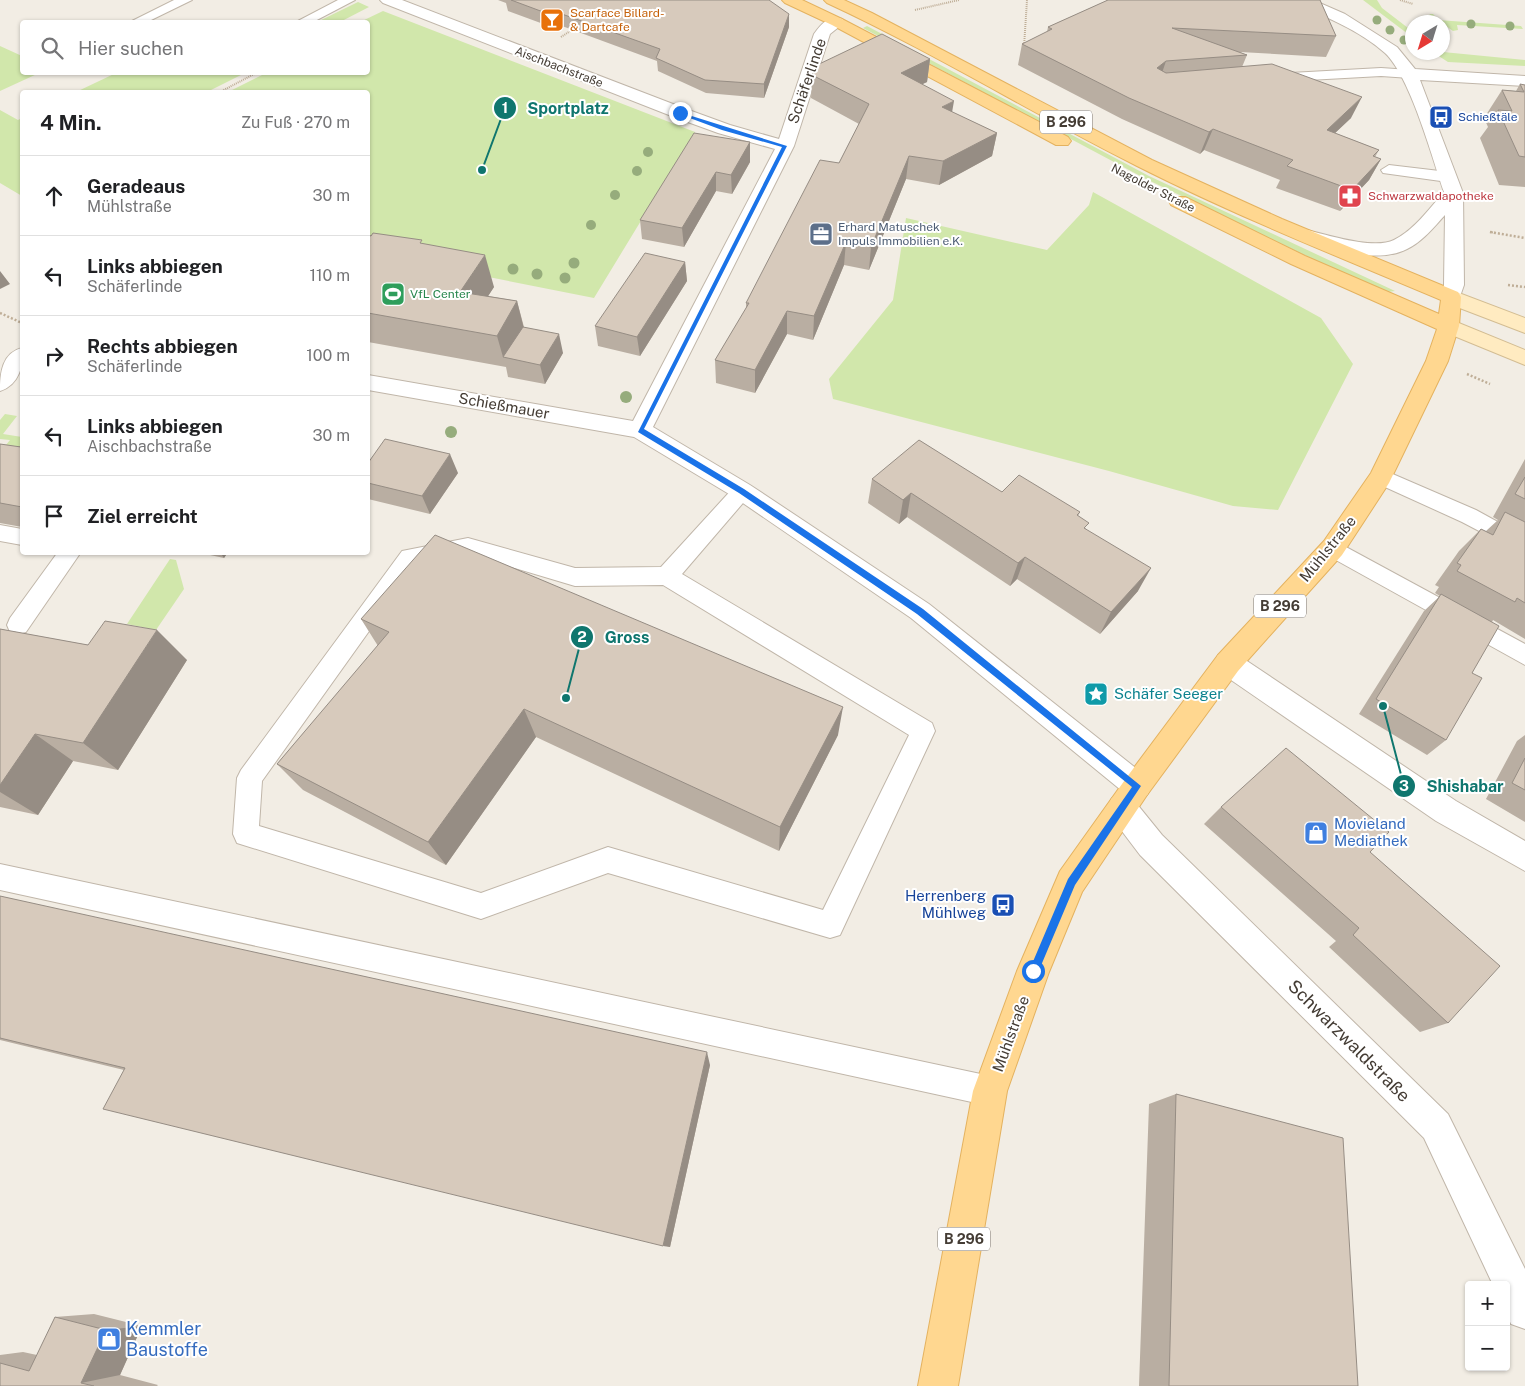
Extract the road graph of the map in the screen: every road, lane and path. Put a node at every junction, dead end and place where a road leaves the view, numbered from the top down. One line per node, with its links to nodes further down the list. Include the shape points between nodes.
1 (185, 0): 10 (lane)
2 (348, 0): 11 (lane)
3 (790, 0): 9 (main road, Nagolder Straße / B 296)
4 (1027, 0): 13 (path)
5 (1304, 0): 15 (street, via 1369,34 1391,50)
6 (1400, 0): 8 (path)
7 (392, 1): 14 (street, Aischbachstraße)
8 (1413, 4)
9 (834, 11): 20 (street, Schäferlinde, via 822,34); 22 (main road, Nagolder Straße / B 296, via 1085,154); 26 (main road, Nagolder Straße / B 296, via 896,30 1102,142 1194,188)
10 (141, 20)
11 (307, 20)
12 (579, 26): 14 (path)
13 (1023, 47)
14 (531, 55): 20 (street, Aischbachstraße, via 724,129)
15 (1410, 74): 17 (lane, via 1381,72); 18 (street); 23 (street)
16 (252, 75): 19 (path)
17 (1254, 79)
18 (1525, 81)
19 (224, 90)
20 (785, 146): 39 (street, Schäferlinde)
21 (1389, 170): 23 (lane)
22 (1136, 179)
23 (1451, 185): 26 (street, via 1399,245 1353,247); 30 (street, via 1454,285)
24 (1161, 192): 33 (main road, Nagolder Straße, via 1298,260)
25 (1490, 232): 27 (path)
26 (1304, 236): 30 (main road, Nagolder Straße / B 296)
27 (1525, 238)
28 (1506, 285): 29 (path)
29 (1525, 287)
30 (1451, 297): 33 (main road, Mühlstraße / B 296); 34 (main road, Nagolder Straße)
31 (0, 313): 32 (path)
32 (20, 322)
33 (1449, 326): 36 (main road, Nagolder Straße); 40 (main road, Mühlstraße / B 296, via 1437,361)
34 (1525, 326)
35 (20, 358): 37 (street)
36 (1525, 358)
37 (0, 383)
38 (370, 383): 39 (street, Schießmauer)
39 (640, 430): 41 (street)
40 (1381, 477): 44 (lane, via 1469,516); 45 (main road, Mühlstraße / B 296)
41 (742, 491): 47 (lane); 51 (street, via 920,612)
42 (0, 533): 43 (lane)
43 (20, 537)
44 (1525, 547)
45 (1333, 548): 49 (lane); 50 (main road, Mühlstraße / B 296)
46 (68, 555): 48 (lane)
47 (667, 576): 47 (lane, via 923,731 830,925 608,860 482,906 246,834 250,778 410,557 468,546 575,577)
48 (18, 625)
49 (1525, 655)
50 (1228, 663): 51 (main road, Mühlstraße / B 296); 52 (street, via 1446,811)
51 (1130, 797): 54 (main road, Mühlstraße / B 296, via 1071,882 1033,971); 55 (street, Schwarzwaldstraße, via 1151,845 1436,1126)
52 (1525, 857)
53 (0, 878): 54 (lane)
54 (990, 1091): 56 (main road, Mühlstraße / B 296)
55 (1525, 1310)
56 (938, 1386)

